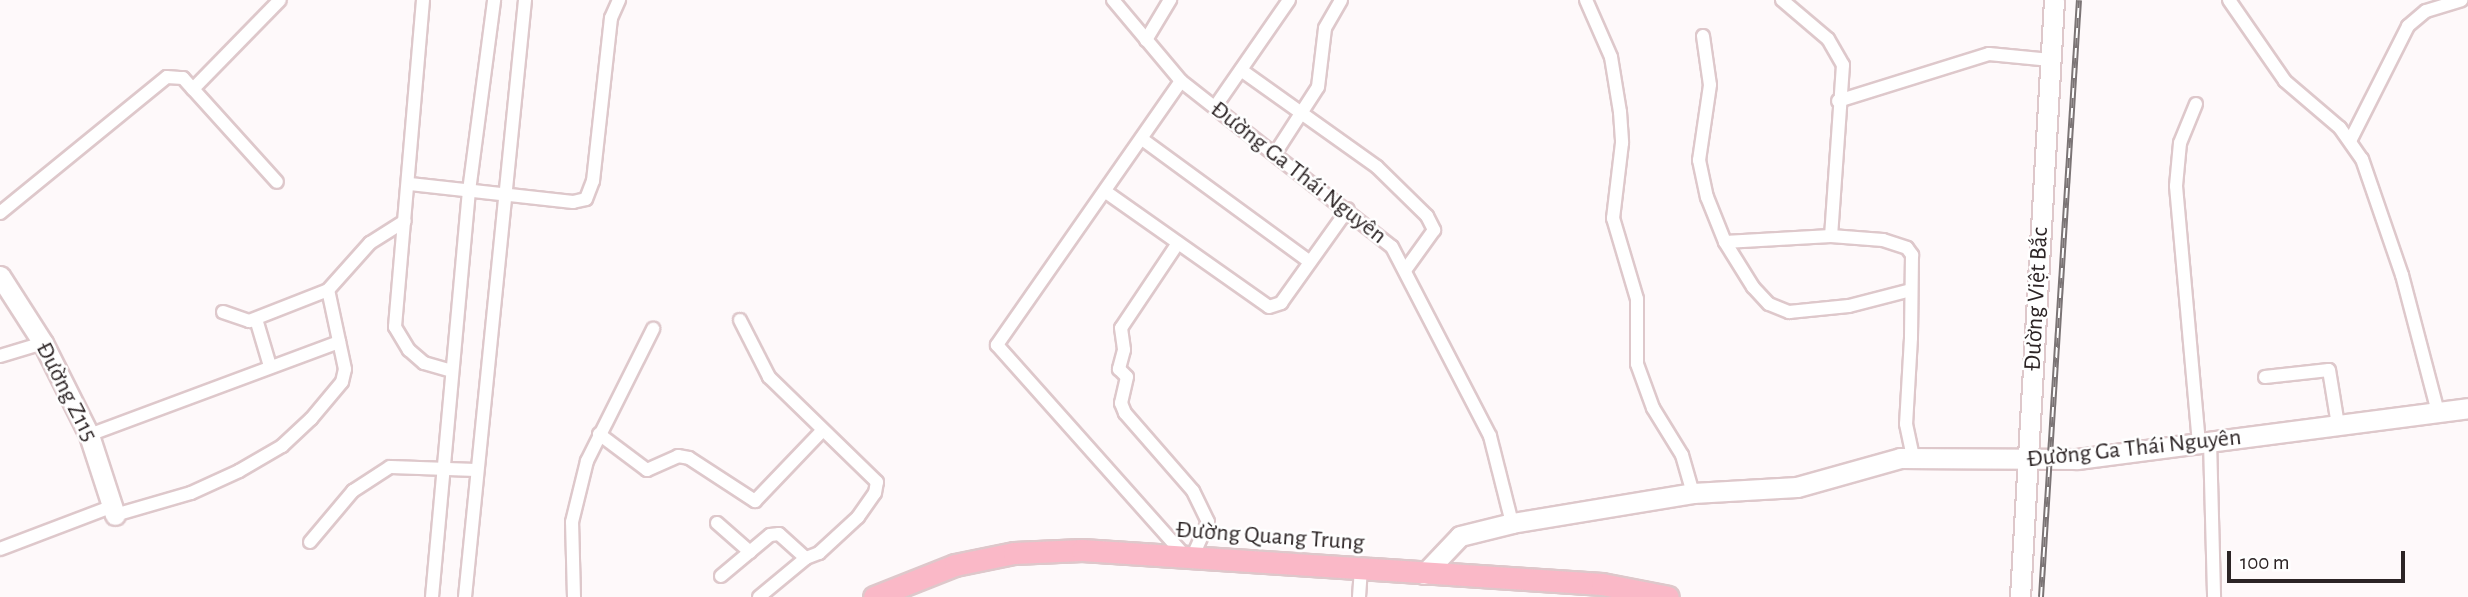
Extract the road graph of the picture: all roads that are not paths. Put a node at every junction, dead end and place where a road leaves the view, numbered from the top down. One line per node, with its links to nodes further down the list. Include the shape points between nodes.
1 (280, 0): 20 (street)
2 (423, 0): 29 (street)
3 (494, 0): 30 (street)
4 (525, 0): 32 (street)
5 (619, 0): 32 (street, via 611,19 588,195 573,202)
6 (1113, 0): 16 (street, Đường Ga Thái Nguyên)
7 (1170, 0): 16 (street)
8 (1289, 0): 18 (street)
9 (1341, 0): 24 (street, via 1328,18 1318,87)
10 (1586, 0): 65 (street, via 1611,57 1620,112 1622,143 1613,218 1637,299 1637,364 1653,408 1682,455)
11 (1782, 0): 21 (street, via 1835,47 1843,65)
12 (2054, 0): 17 (street, Đường Việt Bắc)
13 (2229, 0): 26 (street, via 2285,81)
14 (2461, 0): 26 (street, via 2426,11 2409,26)
15 (1703, 36): 37 (street, via 1710,85 1699,160 1707,197)
16 (1146, 40): 19 (street, Đường Ga Thái Nguyên)
17 (2051, 60): 21 (street, via 1989,54); 62 (street, Đường Việt Bắc)
18 (1241, 71): 23 (street); 24 (street)
19 (1181, 81): 23 (street, Đường Ga Thái Nguyên); 25 (street)
20 (193, 89): 28 (street); 34 (street, via 183,78 167,77)
21 (1838, 101): 36 (street)
22 (2196, 104): 60 (street, via 2180,143 2176,186)
23 (1215, 107): 27 (street, Đường Ga Thái Nguyên)
24 (1302, 114): 27 (street); 40 (street, via 1377,167 1434,226)
25 (1142, 139): 31 (street); 39 (street)
26 (2350, 141): 55 (street, via 2374,186)
27 (1276, 152): 33 (street, Đường Ga Thái Nguyên)
28 (277, 183)
29 (410, 184): 30 (street); 35 (street)
30 (469, 191): 32 (street); 52 (street)
31 (1106, 192): 38 (street); 72 (street, via 997,345)
32 (503, 194): 64 (street)
33 (1348, 209): 39 (street); 40 (street, Đường Ga Thái Nguyên, via 1392,247)
34 (0, 213)
35 (405, 221): 42 (street, via 370,243); 52 (street, via 395,327 409,350 425,363)
36 (1831, 236): 37 (street); 43 (street, via 1902,243 1912,255)
37 (1725, 242): 43 (street, via 1753,287 1780,310 1849,306)
38 (1178, 243): 39 (street, via 1269,307 1280,303); 72 (street, via 1121,328 1124,350 1119,369 1127,377 1121,403 1125,413 1192,491 1208,522)
39 (1310, 262)
40 (1406, 269): 68 (street, Đường Ga Thái Nguyên, via 1449,364 1495,449)
41 (0, 276): 49 (street, Đường Z115)
42 (328, 290): 45 (street); 48 (street)
43 (1912, 290): 61 (street, via 1906,404)
44 (223, 312): 45 (street, via 238,320)
45 (256, 319): 51 (street)
46 (740, 320): 57 (street, via 769,377)
47 (653, 329): 58 (street)
48 (339, 342): 51 (street); 66 (street, via 345,369 342,382 282,446 191,493)
49 (43, 343): 50 (street); 59 (street, Đường Z115)
50 (0, 356)
51 (270, 366): 59 (street)
52 (453, 371): 63 (street)
53 (2265, 377): 56 (street, via 2329,370)
54 (2468, 408): 55 (street, Đường Ga Thái Nguyên)
55 (2438, 412): 56 (street, Đường Ga Thái Nguyên)
56 (2338, 425): 60 (street, Đường Ga Thái Nguyên)
57 (821, 432): 58 (street, via 755,501 689,458 678,456 647,470); 73 (street, via 877,482 858,517 833,542)
58 (599, 434): 79 (street, via 572,522)
59 (89, 435): 66 (street, Đường Z115)
60 (2205, 442): 62 (street, Đường Ga Thái Nguyên); 85 (street)
61 (1913, 457): 62 (street, Đường Ga Thái Nguyên); 65 (street, Đường Ga Thái Nguyên, via 1797,487)
62 (2028, 461): 84 (street, Đường Việt Bắc)
63 (444, 467): 64 (street); 69 (street, via 390,467 371,476); 77 (street)
64 (477, 470): 78 (street)
65 (1693, 493): 68 (street, Đường Ga Thái Nguyên)
66 (114, 511): 70 (street)
67 (718, 523): 71 (street)
68 (1512, 523): 75 (street, Đường Ga Thái Nguyên, via 1460,536)
69 (310, 542)
70 (0, 549)
71 (750, 552): 73 (street, via 770,535 779,534); 76 (street)
72 (1189, 557): 74 (main road, Đường Quang Trung); 81 (main road, Đường Quang Trung, via 1082,550 1014,553 956,565)
73 (806, 558): 80 (street)
74 (1361, 570): 75 (main road, Đường Quang Trung); 82 (street)
75 (1424, 574): 83 (main road, Đường Quang Trung, via 1602,584)
76 (721, 576)
77 (432, 597)
78 (465, 597)
79 (574, 597)
80 (759, 597)
81 (874, 597)
82 (1359, 597)
83 (1668, 597)
84 (2020, 597)
85 (2214, 597)

